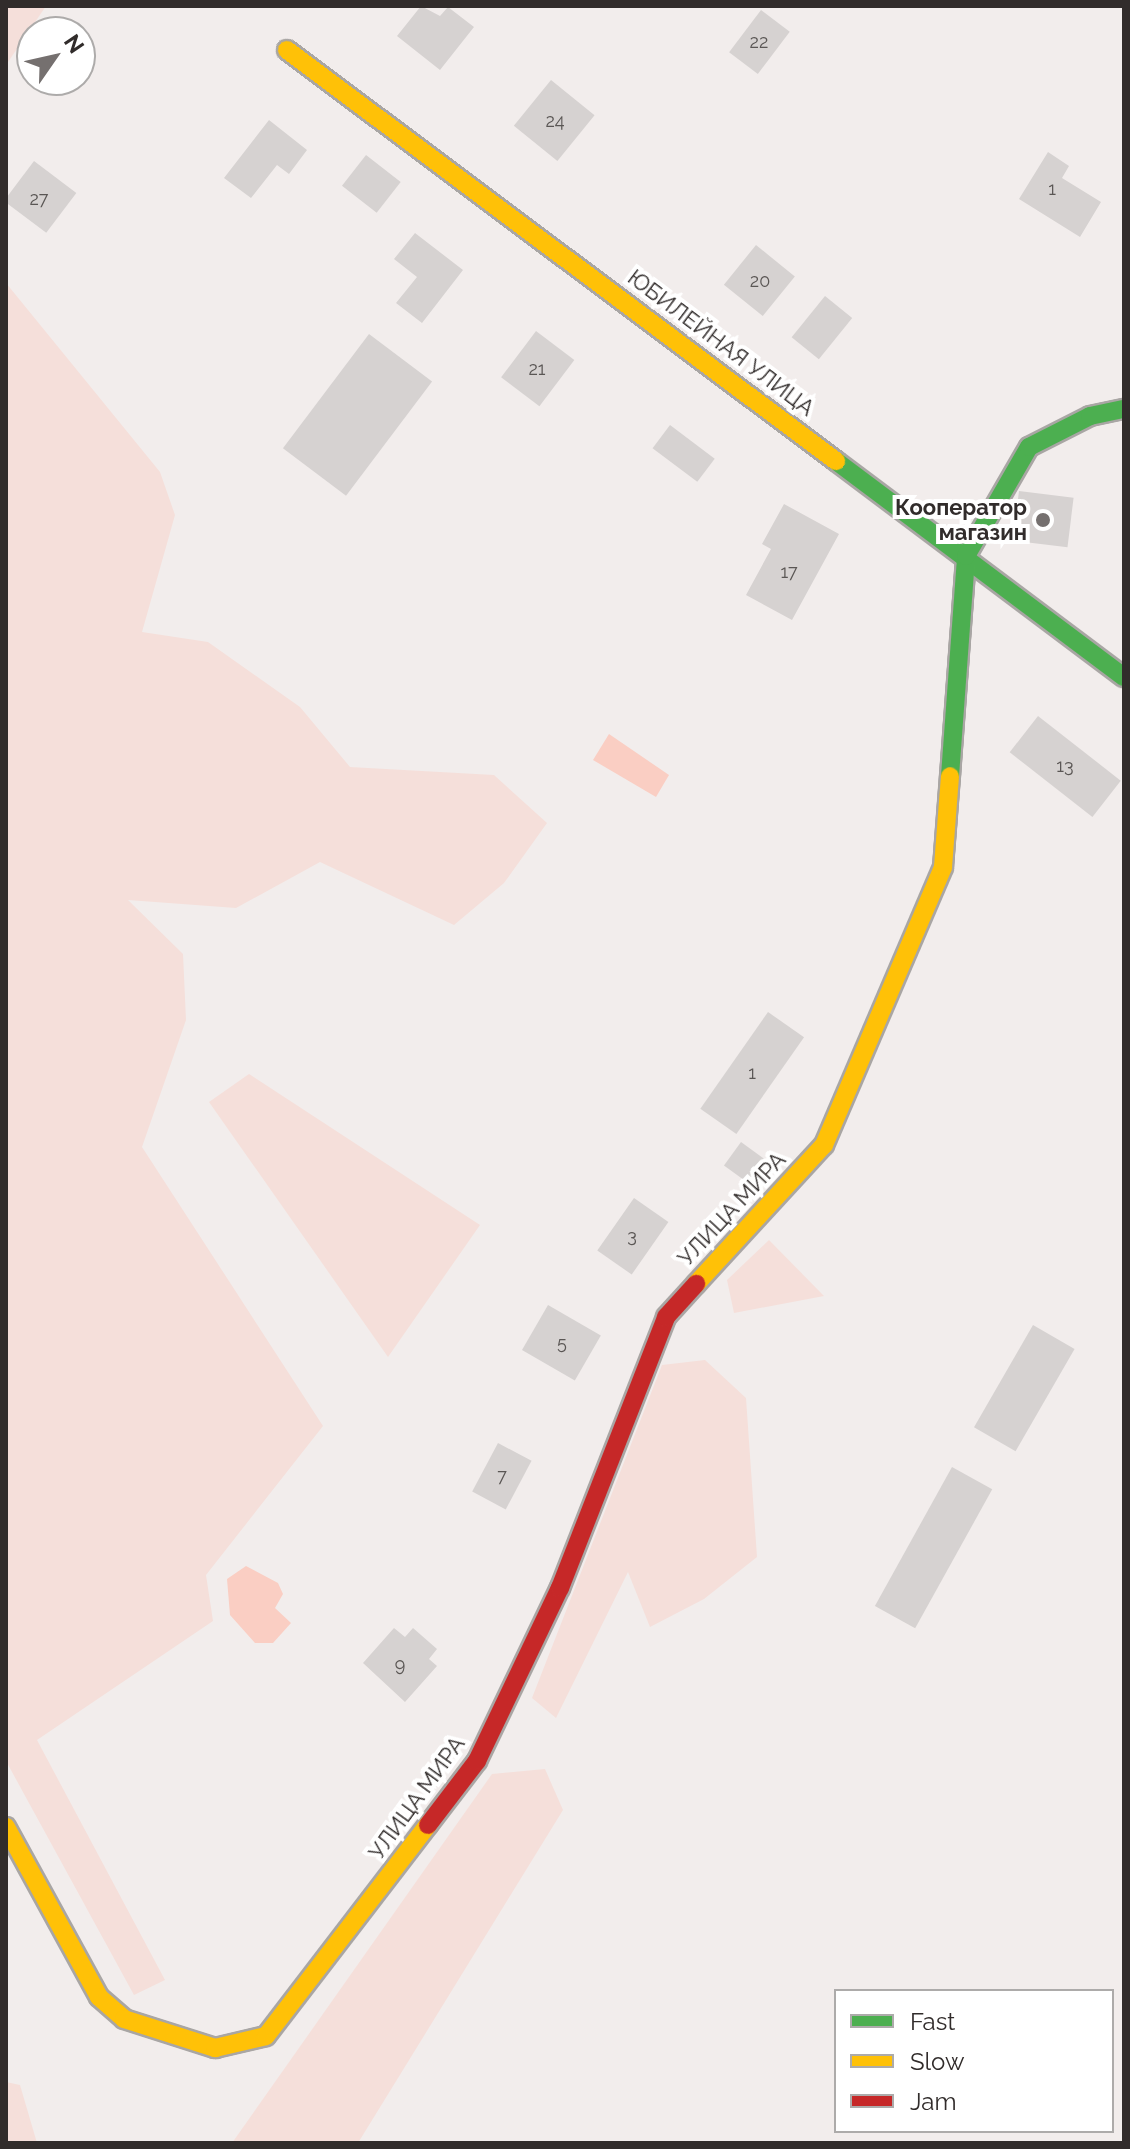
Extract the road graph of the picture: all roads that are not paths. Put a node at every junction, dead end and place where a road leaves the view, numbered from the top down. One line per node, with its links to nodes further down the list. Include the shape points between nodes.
1 (287, 50): 3 (street, ЮБИЛЕЙНАЯ УЛИЦА)
2 (1124, 409): 3 (street, УЛИЦА МИРА, via 1090,416 1029,447)
3 (966, 556): 4 (street, ЮБИЛЕЙНАЯ УЛИЦА); 5 (street, УЛИЦА МИРА, via 943,867 824,1145 666,1317 560,1588 477,1761 266,2036 215,2048 124,2019 99,1997)
4 (1124, 677)
5 (6, 1827)

